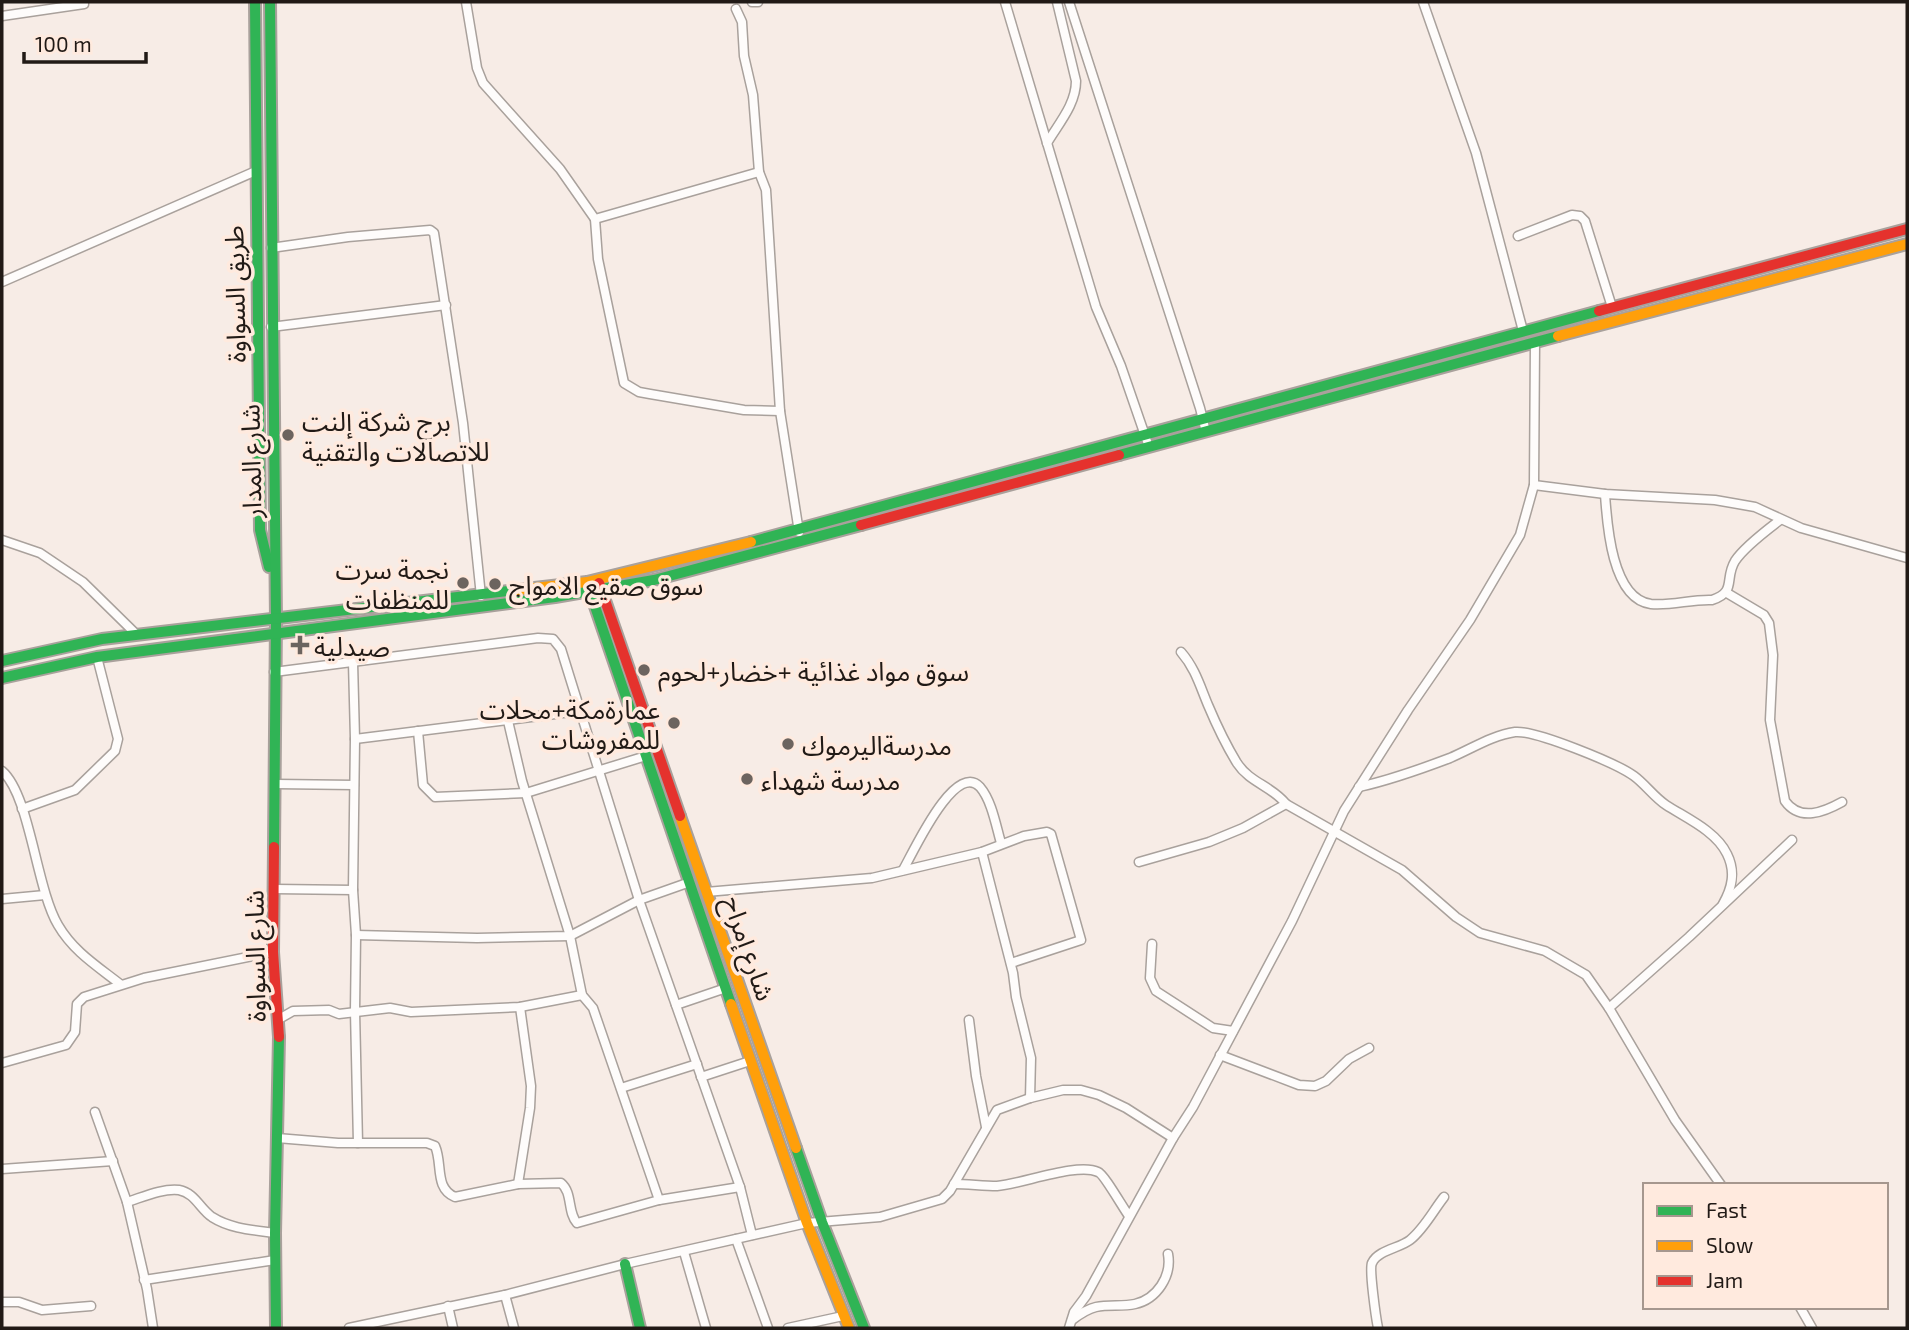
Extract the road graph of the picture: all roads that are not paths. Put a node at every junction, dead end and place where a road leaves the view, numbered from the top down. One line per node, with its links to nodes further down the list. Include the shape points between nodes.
1 (84, 2): 12 (street)
2 (255, 2): 14 (main road, طريق السواوة)
3 (270, 2): 20 (main road, شارع المدار)
4 (466, 2): 16 (street, via 483,83 522,124)
5 (752, 2): 6 (street)
6 (758, 2)
7 (1005, 2): 13 (street)
8 (1057, 2): 13 (street, via 1076,90)
9 (1069, 2): 30 (street)
10 (1423, 2): 27 (street, via 1476,153)
11 (736, 9): 15 (street, via 753,95)
12 (2, 16)
13 (1047, 143): 32 (street, via 1096,307)
14 (256, 171): 21 (street); 41 (main road, طريق السواوة, via 260,530)
15 (759, 172): 16 (street); 29 (street, via 766,190)
16 (595, 219): 29 (street, via 598,259 624,383 650,394 744,410)
17 (1907, 229): 23 (main road)
18 (1518, 236): 23 (street, via 1580,216)
19 (1907, 244): 25 (main road)
20 (271, 248): 22 (street, via 430,230); 26 (main road, شارع المدار)
21 (2, 282)
22 (446, 305): 26 (street); 44 (street)
23 (1612, 307): 24 (main road)
24 (1599, 311): 25 (main road); 27 (main road)
25 (1602, 326): 28 (main road)
26 (271, 327): 41 (main road, شارع المدار)
27 (1523, 331): 30 (main road)
28 (1535, 342): 31 (main road); 34 (street)
29 (780, 411): 37 (street)
30 (1203, 419): 31 (street); 32 (main road)
31 (1206, 432): 33 (main road)
32 (1145, 435): 33 (street); 37 (main road)
33 (1149, 447): 39 (main road)
34 (1534, 485): 35 (street); 63 (street, via 1520,535 1508,556)
35 (1605, 494): 36 (street, via 1715,500 1755,507); 43 (street, via 1614,556 1633,596 1656,604 1712,600)
36 (1780, 520): 40 (street); 43 (street, via 1735,561)
37 (798, 530): 39 (street); 42 (main road)
38 (2, 540): 47 (street, via 40,553 83,582)
39 (800, 542): 42 (main road, via 706,567)
40 (1907, 558)
41 (274, 583): 45 (main road, شارع السواوة)
42 (594, 586): 44 (main road); 46 (main road); 58 (main road, شارع إمراح); 77 (main road, شارع إمراح)
43 (1727, 593): 65 (street, via 1764,615 1769,623 1773,655 1770,720 1785,801 1810,814)
44 (481, 596): 45 (main road)
45 (276, 620): 46 (main road, شارع السواوة); 47 (main road)
46 (275, 634): 49 (main road); 52 (main road, شارع السواوة)
47 (137, 635): 50 (main road, via 58,646)
48 (1181, 652): 66 (street, via 1198,677 1238,763 1250,778)
49 (97, 657): 53 (main road); 67 (street, via 118,739 115,751 75,790)
50 (2, 661)
51 (353, 662): 52 (street); 54 (street, via 553,639 561,649); 57 (street)
52 (274, 672): 61 (main road, شارع السواوة)
53 (2, 678)
54 (579, 711): 55 (street); 60 (street)
55 (508, 721): 56 (street); 64 (street)
56 (418, 731): 57 (street); 64 (street, via 423,785 435,797)
57 (355, 738): 62 (street)
58 (646, 756): 60 (street); 74 (main road, شارع إمراح)
59 (2, 771): 67 (street)
60 (598, 771): 64 (street); 80 (street)
61 (276, 784): 62 (street); 75 (main road, شارع السواوة)
62 (354, 785): 76 (street)
63 (1359, 787): 68 (street); 81 (street, via 1449,758 1502,735 1527,732 1634,776 1663,803 1712,835 1728,855 1732,873)
64 (526, 793): 83 (street)
65 (1842, 802)
66 (1286, 804): 68 (street); 72 (street, via 1209,842)
67 (22, 809): 78 (street)
68 (1335, 830): 92 (street, via 1402,870 1480,933 1545,951 1586,975); 96 (street)
69 (1791, 840): 81 (street)
70 (1001, 843): 71 (street); 73 (street, via 985,795 978,785 961,783 940,803); 86 (street, via 1040,832 1051,834 1081,936 1078,942)
71 (982, 852): 73 (street); 86 (street)
72 (1139, 862)
73 (903, 870): 77 (street, via 846,881)
74 (690, 883): 80 (street); 88 (main road, شارع إمراح)
75 (275, 889): 76 (street); 85 (main road, شارع السواوة)
76 (353, 890): 82 (street)
77 (706, 892): 120 (main road, شارع إمراح)
78 (45, 895): 79 (street); 87 (street, via 70,944)
79 (2, 899)
80 (639, 900): 83 (street); 90 (street)
81 (1723, 904): 92 (street)
82 (356, 934): 83 (street); 93 (street)
83 (570, 936): 89 (street)
84 (1152, 944): 96 (street, via 1150,978 1156,991 1213,1028)
85 (273, 952): 87 (street); 94 (main road, شارع السواوة)
86 (1011, 962): 104 (street, via 1031,1058)
87 (120, 984): 100 (street, via 77,1004 75,1032 66,1045)
88 (726, 988): 90 (street); 99 (main road, شارع إمراح)
89 (582, 995): 91 (street); 103 (street, via 593,1008)
90 (676, 1005): 101 (street)
91 (520, 1007): 93 (street); 113 (street, via 531,1086)
92 (1609, 1008): 112 (street, via 1675,1120)
93 (355, 1011): 94 (street, via 293,1011); 109 (street)
94 (279, 1019): 107 (main road, شارع السواوة)
95 (969, 1020): 106 (street)
96 (1233, 1031): 98 (street)
97 (1369, 1048): 98 (street, via 1315,1086 1299,1085)
98 (1220, 1055): 108 (street)
99 (750, 1061): 102 (street); 121 (main road, شارع إمراح)
100 (2, 1063)
101 (697, 1064): 102 (street); 103 (street)
102 (701, 1077): 115 (street)
103 (621, 1088): 117 (street)
104 (1030, 1098): 106 (street, via 997,1110); 108 (street, via 1082,1090 1125,1108)
105 (95, 1112): 110 (street)
106 (986, 1127): 114 (street)
107 (277, 1138): 109 (street); 122 (main road, شارع السواوة)
108 (1173, 1138): 119 (street)
109 (358, 1143): 113 (street, via 435,1146 441,1186 455,1197)
110 (113, 1161): 111 (street); 118 (street)
111 (2, 1170)
112 (1720, 1183)
113 (518, 1184): 117 (street, via 565,1185 577,1223)
114 (954, 1184): 119 (street, via 997,1186 1068,1171 1097,1171); 120 (street, via 942,1199 880,1217)
115 (740, 1186): 117 (street); 123 (street)
116 (1444, 1196): 149 (street, via 1418,1234 1371,1263)
117 (659, 1200)
118 (127, 1202): 122 (street, via 178,1190 190,1193 223,1223); 129 (street)
119 (1129, 1216): 137 (street)
120 (822, 1222): 121 (street); 148 (main road, شارع إمراح)
121 (807, 1223): 123 (street); 135 (main road, شارع إمراح)
122 (275, 1233): 127 (main road, شارع السواوة)
123 (752, 1235): 124 (street)
124 (736, 1239): 125 (street); 145 (street)
125 (684, 1252): 128 (street); 144 (street)
126 (1168, 1254): 137 (street, via 1167,1276 1144,1301 1084,1311)
127 (275, 1260): 129 (street); 139 (main road, شارع السواوة)
128 (625, 1264): 130 (street); 143 (main road)
129 (144, 1280): 138 (street)
130 (505, 1294): 133 (street); 142 (street)
131 (2, 1302): 132 (street, via 42,1310)
132 (91, 1306)
133 (448, 1306): 136 (street); 141 (street)
134 (1801, 1309): 150 (street)
135 (843, 1315): 146 (street); 147 (main road, شارع إمراح)
136 (395, 1324): 140 (street)
137 (1070, 1325)
138 (153, 1328)
139 (276, 1328)
140 (349, 1328)
141 (453, 1328)
142 (514, 1328)
143 (640, 1328)
144 (706, 1328)
145 (768, 1328)
146 (788, 1328)
147 (849, 1328)
148 (864, 1328)
149 (1378, 1328)
150 (1812, 1328)

